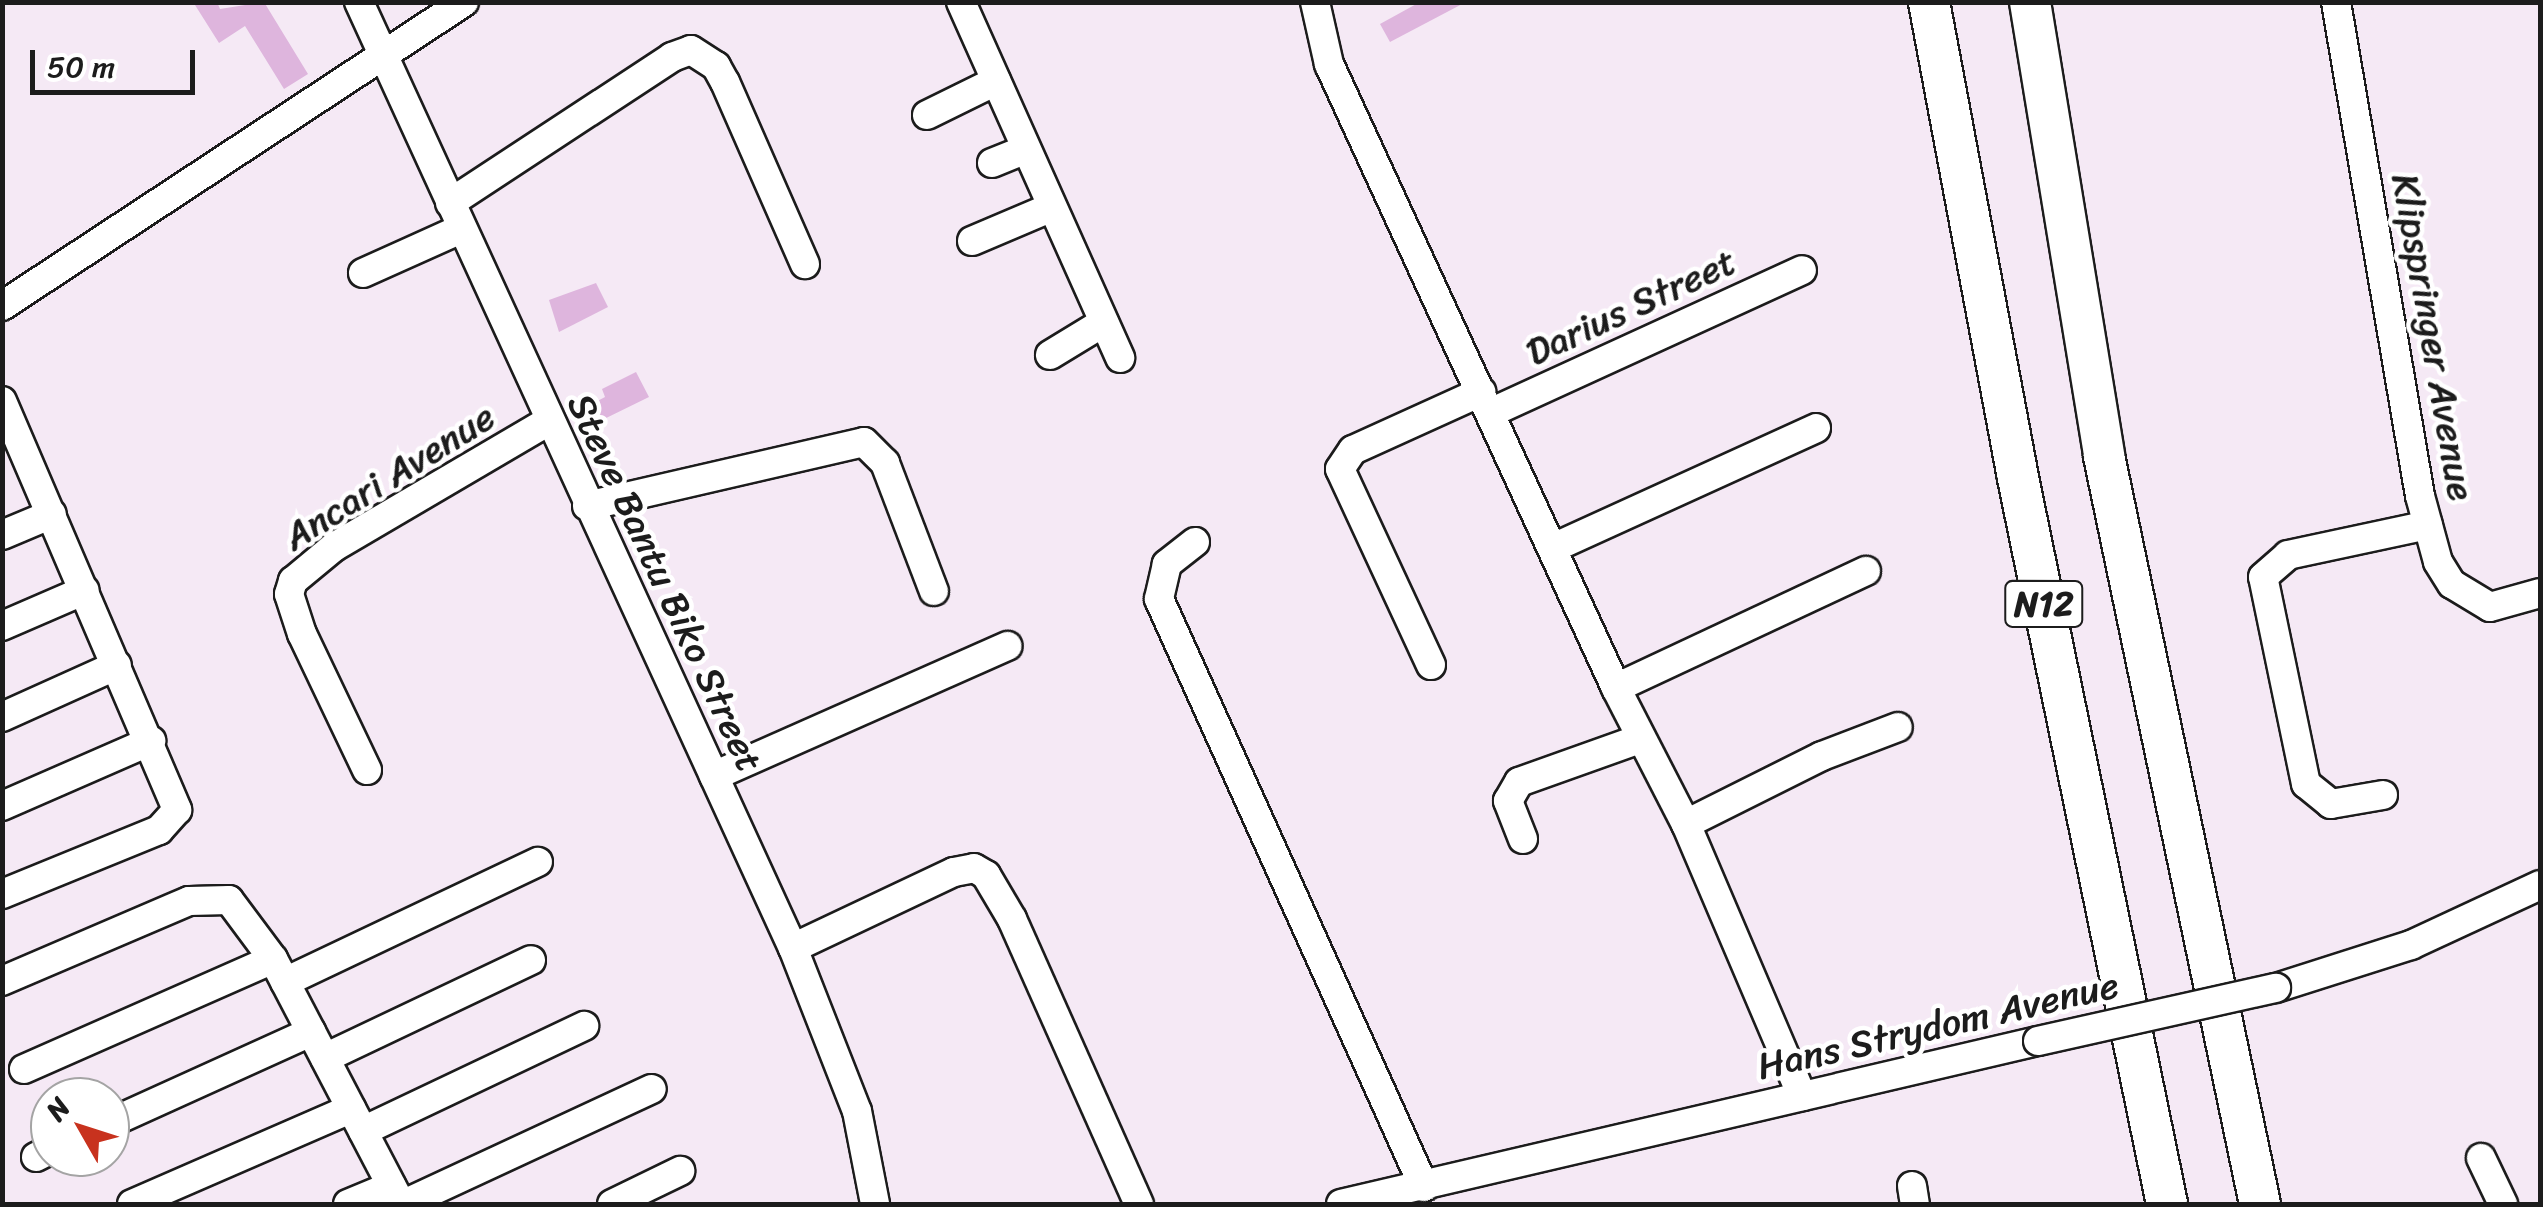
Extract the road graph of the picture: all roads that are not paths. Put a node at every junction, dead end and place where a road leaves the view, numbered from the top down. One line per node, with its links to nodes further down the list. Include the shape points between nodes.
1 (359, 2): 8 (street, Steve Bantu Biko Street)
2 (464, 2): 8 (street)
3 (961, 2): 9 (street)
4 (1315, 2): 24 (street, via 1329,64)
5 (1929, 2): 78 (highway, N12, via 2018,478)
6 (2030, 2): 79 (highway, N12, via 2104,456)
7 (2336, 2): 30 (street, Klipspringer Avenue)
8 (385, 56): 14 (street, Steve Bantu Biko Street); 19 (street)
9 (996, 81): 10 (street); 11 (street)
10 (927, 115)
11 (1026, 149): 12 (street); 13 (street)
12 (992, 163)
13 (1052, 207): 15 (street); 20 (street)
14 (455, 216): 16 (street, via 672,56 691,50 716,66 725,82); 18 (street); 25 (street, Steve Bantu Biko Street)
15 (972, 241)
16 (805, 264)
17 (1802, 270): 24 (street, Darius Street)
18 (362, 273)
19 (2, 306)
20 (1104, 322): 21 (street); 22 (street)
21 (1050, 355)
22 (1120, 358)
23 (2, 400): 27 (street)
24 (1486, 402): 33 (street); 41 (street, Darius Street, via 1353,450 1340,469)
25 (547, 422): 28 (street, Steve Bantu Biko Street); 47 (street, Ancari Avenue, via 334,547 293,582 289,594 302,634)
26 (1816, 428): 33 (street)
27 (11, 444): 29 (street)
28 (587, 506): 36 (street, via 864,442 886,463); 48 (street, Steve Bantu Biko Street)
29 (52, 514): 31 (street); 35 (street)
30 (2428, 525): 37 (street, Klipspringer Avenue, via 2438,562 2472,600 2510,606); 49 (street, via 2288,555 2264,577 2306,784 2331,804)
31 (2, 536)
32 (1195, 542): 70 (street, via 1168,564 1159,600)
33 (1553, 548): 42 (street)
34 (1866, 571): 42 (street)
35 (85, 590): 38 (street); 40 (street)
36 (934, 591)
37 (2540, 593)
38 (2, 626)
39 (1007, 646): 48 (street)
40 (118, 665): 43 (street); 46 (street)
41 (1431, 665)
42 (1616, 688): 45 (street)
43 (2, 717)
44 (1898, 728): 51 (street, via 1822,756)
45 (1640, 738): 51 (street); 52 (street, via 1519,782 1508,801)
46 (151, 742): 50 (street); 55 (street, via 175,799 173,819)
47 (367, 770)
48 (714, 776): 56 (street, Steve Bantu Biko Street)
49 (2383, 795)
50 (2, 806)
51 (1686, 824): 65 (street)
52 (1523, 839)
53 (538, 862): 58 (street)
54 (2540, 885): 65 (street, Hans Strydom Avenue, bridge, via 2411,945 2276,988)
55 (2, 894)
56 (794, 948): 75 (street, Steve Bantu Biko Street, via 857,1111); 76 (street, via 954,872 974,868 986,875 1012,919)
57 (531, 960): 62 (street)
58 (279, 971): 59 (street, via 229,900 203,897); 61 (street); 63 (street)
59 (2, 982)
60 (584, 1026): 67 (street)
61 (312, 1032): 62 (street); 66 (street)
62 (325, 1058): 67 (street)
63 (24, 1069)
64 (652, 1089): 71 (street)
65 (1802, 1096): 70 (street, Hans Strydom Avenue)
66 (130, 1114)
67 (357, 1120): 71 (street); 72 (street)
68 (2480, 1158): 80 (street)
69 (680, 1170): 74 (street)
70 (1424, 1187): 77 (street, Hans Strydom Avenue)
71 (399, 1198): 73 (street)
72 (132, 1204)
73 (348, 1204)
74 (612, 1204)
75 (875, 1204)
76 (1139, 1204)
77 (1341, 1204)
78 (2168, 1204)
79 (2260, 1204)
80 (2502, 1204)

